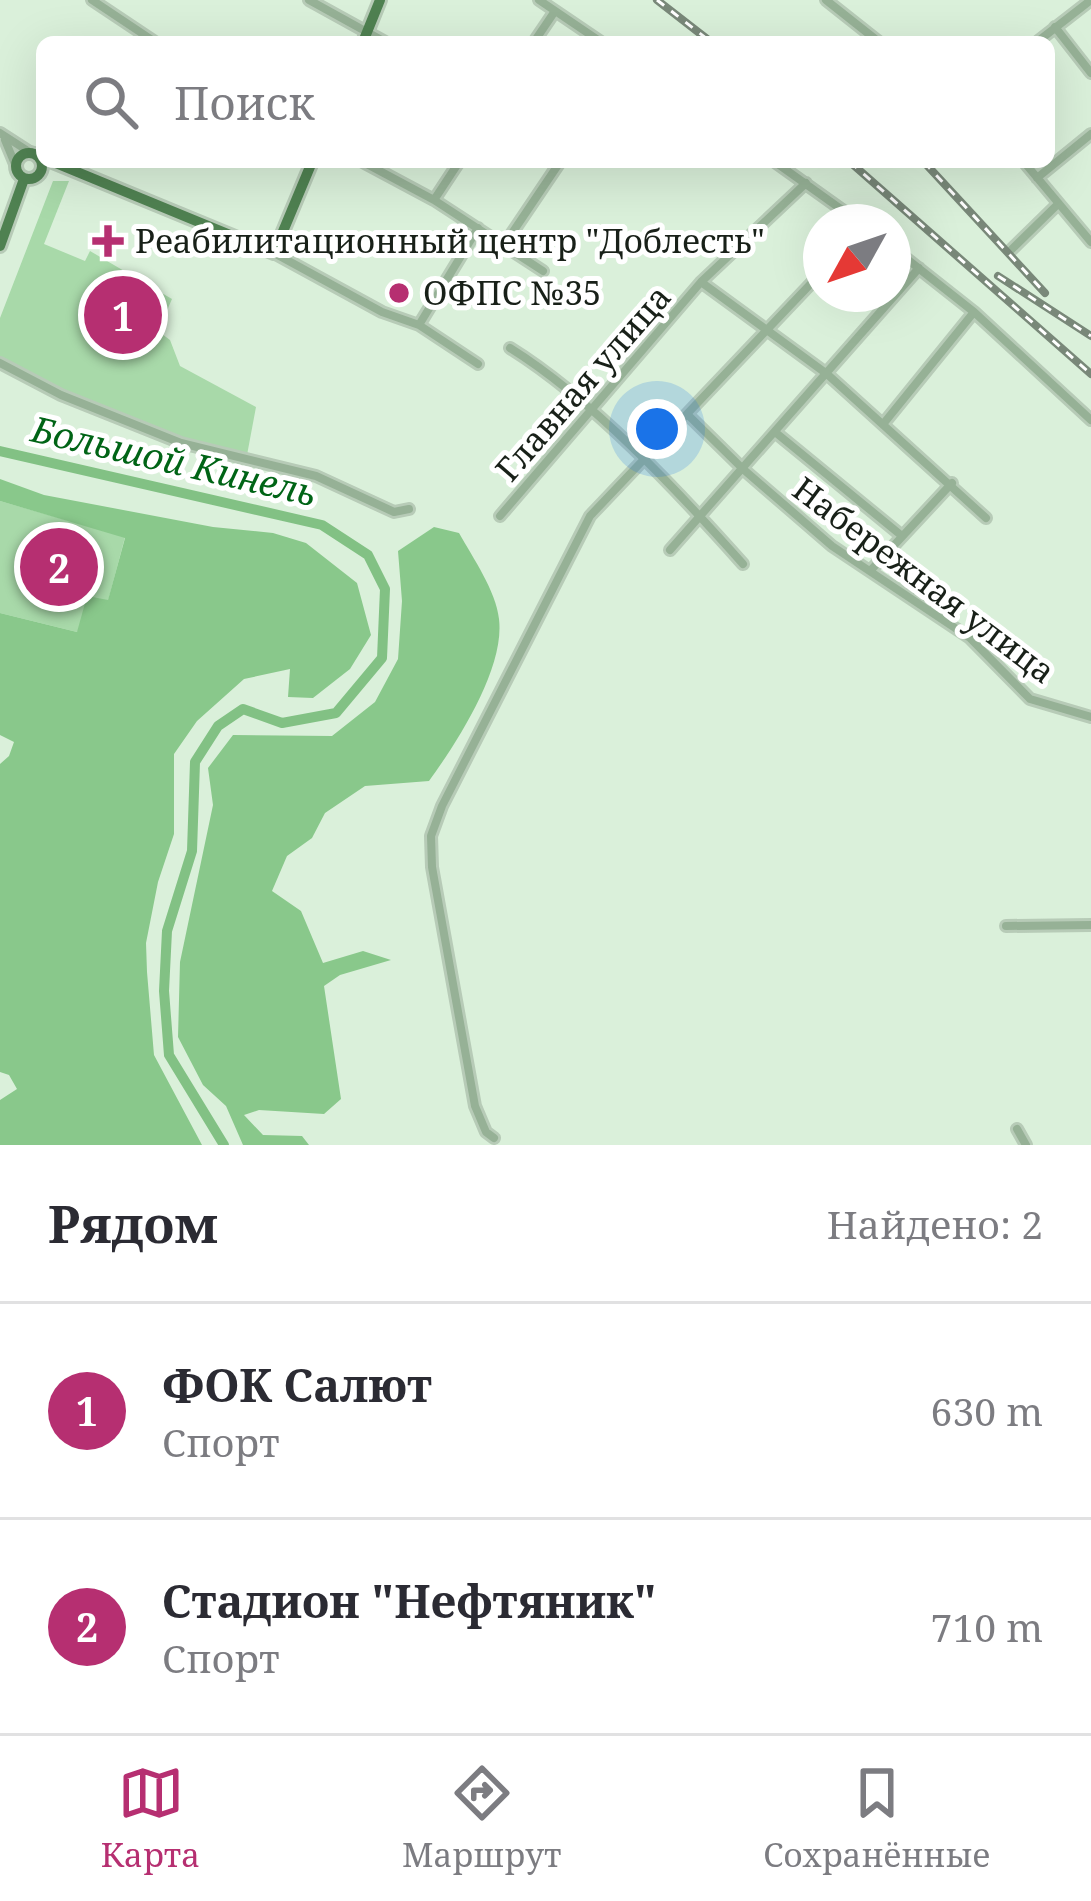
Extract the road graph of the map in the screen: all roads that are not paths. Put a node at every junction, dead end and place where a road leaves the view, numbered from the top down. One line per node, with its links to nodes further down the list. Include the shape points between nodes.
1 (92, 0): 9 (street)
2 (309, 0): 10 (street)
3 (380, 0): 11 (main road)
4 (539, 0): 7 (street)
5 (1090, 0): 8 (street)
6 (829, 1): 14 (street)
7 (555, 11): 12 (street); 13 (street)
8 (1055, 27): 15 (street); 16 (street)
9 (146, 36)
10 (363, 36)
11 (365, 36)
12 (538, 36)
13 (592, 36)
14 (865, 36)
15 (1044, 36)
16 (1091, 73)
17 (0, 134): 19 (street); 21 (street)
18 (1091, 134): 20 (street)
19 (36, 155): 21 (main road, via 23,154)
20 (1055, 163)
21 (15, 164): 31 (main road)
22 (39, 168): 31 (main road)
23 (309, 168): 42 (main road)
24 (374, 168): 34 (street)
25 (455, 168): 34 (street)
26 (556, 168): 39 (street)
27 (784, 168): 33 (street)
28 (1029, 168): 32 (street)
29 (1049, 168): 32 (street)
30 (69, 169): 31 (main road); 42 (main road)
31 (30, 178): 40 (main road)
32 (1037, 178): 35 (street)
33 (806, 183): 36 (street); 46 (street, Главная улица)
34 (434, 200): 37 (street)
35 (1058, 203): 38 (street); 41 (street)
36 (835, 204)
37 (478, 228): 39 (street); 49 (street)
38 (1091, 242)
39 (504, 245): 45 (street)
40 (0, 246)
41 (1011, 250)
42 (274, 253): 49 (street)
43 (911, 262): 44 (street)
44 (919, 268): 48 (street); 54 (street)
45 (543, 272)
46 (701, 282): 50 (street); 55 (street, Главная улица)
47 (803, 293): 50 (street)
48 (974, 313): 57 (street); 58 (street)
49 (419, 325): 53 (street)
50 (768, 331): 54 (street); 56 (street)
51 (510, 348): 55 (street)
52 (0, 364): 63 (street, via 181,443 316,476 394,512)
53 (478, 364)
54 (827, 374): 58 (street); 59 (street)
55 (590, 412): 60 (street); 64 (street, Главная улица)
56 (687, 414): 60 (street); 61 (street, Набережная улица)
57 (1091, 420)
58 (884, 423): 62 (street)
59 (775, 432): 61 (street); 67 (street)
60 (641, 459): 65 (street); 75 (street, via 590,516 431,836 475,1106)
61 (743, 470): 65 (street); 70 (street, Набережная улица)
62 (952, 483): 66 (street); 67 (street)
63 (410, 509)
64 (500, 516)
65 (701, 516): 68 (street); 69 (street)
66 (986, 518)
67 (902, 536): 70 (street)
68 (670, 550)
69 (743, 564)
70 (871, 570): 71 (street, Набережная улица, via 970,638 1030,699)
71 (1091, 717)
72 (1091, 925): 73 (street)
73 (1006, 926)
74 (1017, 1130): 76 (street)
75 (494, 1138)
76 (1026, 1145)

